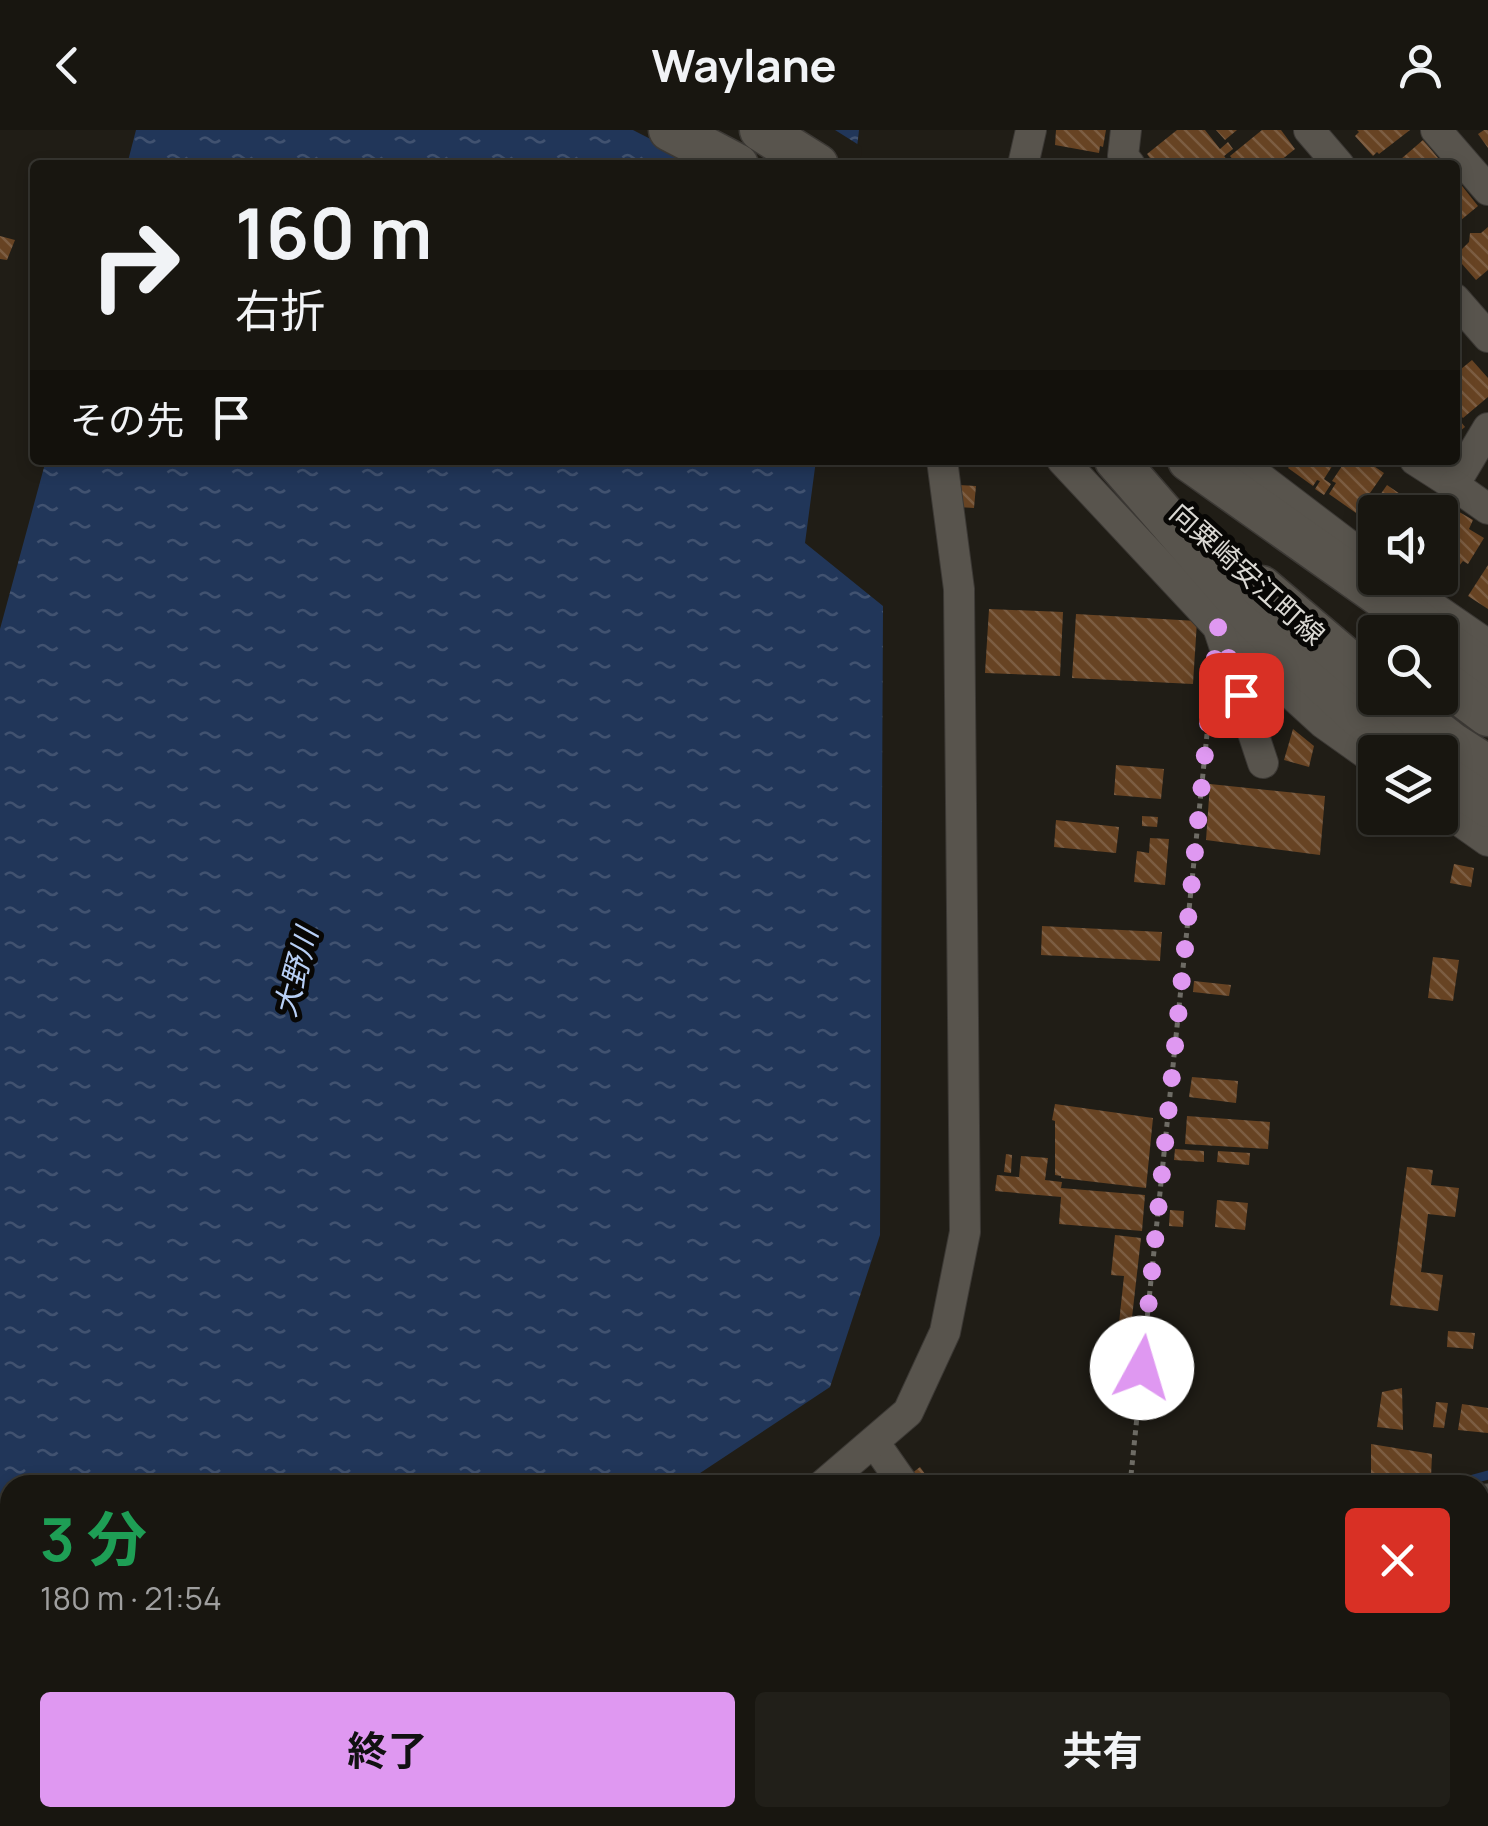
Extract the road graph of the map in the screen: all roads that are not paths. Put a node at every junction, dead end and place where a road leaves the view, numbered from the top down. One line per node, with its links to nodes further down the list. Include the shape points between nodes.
1 (670, 130): 7 (main road)
2 (760, 130): 8 (main road)
3 (1031, 130): 9 (street)
4 (1126, 130): 10 (street)
5 (1309, 130): 11 (street)
6 (1436, 130): 12 (street)
7 (728, 160)
8 (809, 160)
9 (1024, 160)
10 (1126, 160)
11 (1335, 160)
12 (1488, 190)
13 (1460, 305): 14 (street)
14 (1488, 337)
15 (1488, 428): 24 (street)
16 (943, 465): 46 (street, via 960,589 965,1232 945,1332 908,1412)
17 (1067, 465): 30 (street)
18 (1124, 465): 30 (main road)
19 (1126, 465): 33 (main road, 向粟崎安江町線)
20 (1187, 465): 28 (main road, 向粟崎安江町線)
21 (1197, 465): 29 (main road)
22 (1245, 465): 26 (street)
23 (1423, 465): 24 (street)
24 (1454, 484): 25 (street)
25 (1488, 510)
26 (1358, 552)
27 (1416, 595): 31 (street)
28 (1360, 615)
29 (1408, 615)
30 (1237, 624): 38 (main road); 39 (street, via 1323,722); 40 (street)
31 (1488, 645)
32 (1458, 651): 34 (main road)
33 (1358, 670)
34 (1488, 673)
35 (1458, 692): 36 (main road)
36 (1488, 714)
37 (1415, 715): 41 (main road)
38 (1386, 735)
39 (1358, 748)
40 (1263, 763)
41 (1488, 767)
42 (1458, 786): 43 (main road)
43 (1488, 806)
44 (1458, 819): 45 (street)
45 (1488, 841)
46 (874, 1442): 47 (street); 48 (street)
47 (835, 1475)
48 (897, 1475)

